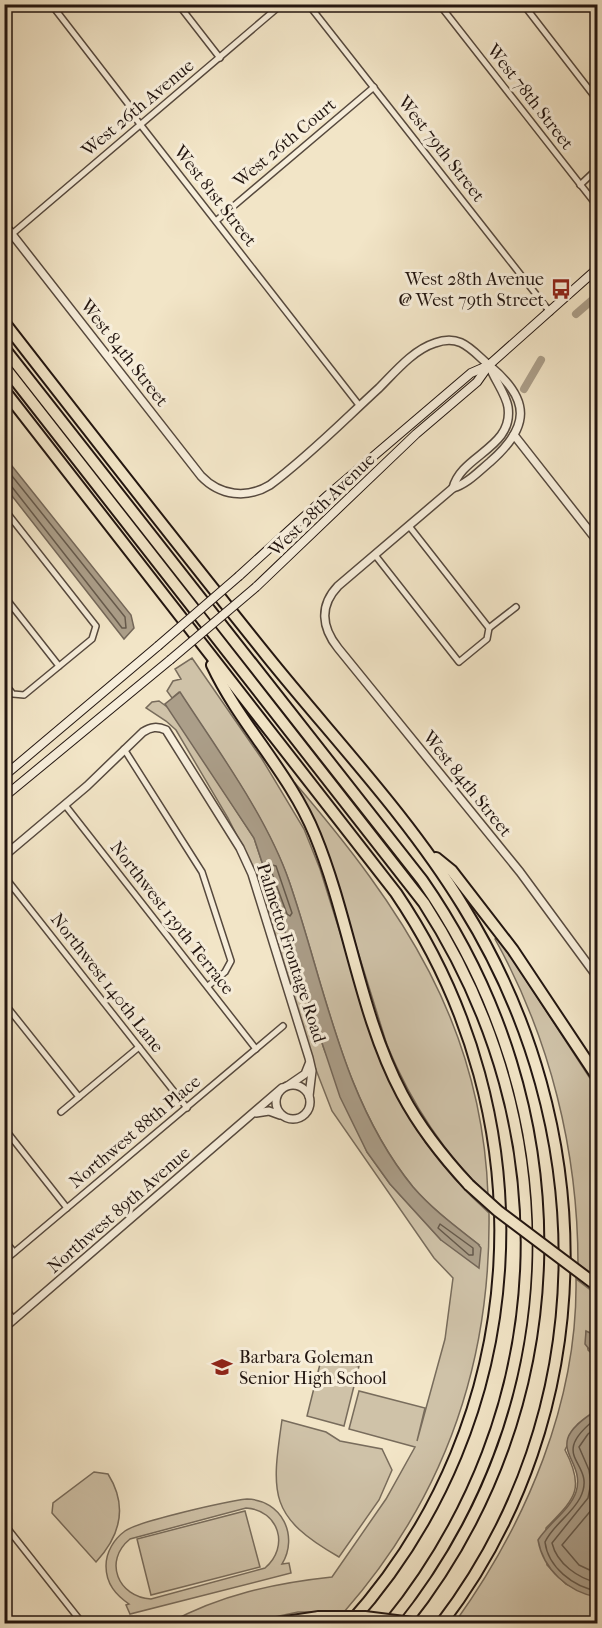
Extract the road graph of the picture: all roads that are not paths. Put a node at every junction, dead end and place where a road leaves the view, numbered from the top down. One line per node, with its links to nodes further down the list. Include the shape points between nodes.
1 (51, 4): 10 (street, West 81st Street)
2 (178, 4): 7 (street)
3 (282, 4): 7 (street, West 26th Avenue)
4 (308, 4): 8 (street, West 79th Street)
5 (439, 4): 12 (street, West 78th Street)
6 (523, 4): 9 (street)
7 (220, 58): 10 (street, West 26th Avenue)
8 (374, 87): 14 (street, West 26th Court); 18 (street, West 79th Street)
9 (597, 101)
10 (140, 125): 14 (street, West 81st Street); 16 (street, West 26th Avenue)
11 (597, 168): 12 (street)
12 (580, 185): 13 (street, West 78th Street)
13 (597, 207)
14 (216, 221): 24 (street, West 81st Street)
15 (4, 224): 16 (street, West 84th Street)
16 (12, 234): 24 (street, West 84th Street, via 212,485 227,492 247,494 270,485)
17 (597, 268): 18 (main road, West 28th Avenue)
18 (550, 312): 21 (main road, West 28th Avenue)
19 (4, 322): 41 (highway)
20 (4, 348): 75 (highway, via 422,880 470,957 512,1059 529,1128 538,1200 539,1254 532,1332 512,1419 484,1494 444,1567)
21 (489, 365): 24 (street, via 466,344 436,342 411,358); 25 (street, via 504,376 515,394 520,415); 26 (street, via 507,401 506,425 497,442 456,478); 38 (main road, West 28th Avenue, bridge, via 471,374 369,459 239,576); 39 (main road, West 28th Avenue, bridge, via 477,381 256,587)
22 (4, 366): 74 (highway, via 424,903 474,992 503,1071 520,1141 527,1220 527,1275 515,1360 499,1422 469,1498 430,1567)
23 (4, 390): 34 (highway)
24 (359, 405)
25 (514, 435): 26 (street, via 482,469); 29 (street)
26 (453, 488): 28 (street)
27 (4, 509): 35 (street, via 96,626 92,639)
28 (409, 526): 30 (street); 33 (street)
29 (597, 542)
30 (375, 555): 33 (street, via 459,662 487,639); 45 (street, West 84th Street, via 334,590 326,606 325,625 334,644 524,877)
31 (4, 596): 35 (street)
32 (516, 607): 33 (street)
33 (489, 628)
34 (204, 648): 66 (highway, bridge, via 224,689 278,768 315,834 386,1057 420,1125 469,1185); 73 (highway, via 372,861 421,932 466,1028 483,1082 494,1137 501,1260 491,1336 476,1398 459,1447 426,1515 391,1572)
35 (59, 666): 36 (street, via 24,695 13,694)
36 (4, 683)
37 (124, 748): 40 (street, Palmetto Frontage Road); 47 (street, via 188,848 211,895 231,961 225,972); 52 (street, Palmetto Frontage Road, via 150,727 166,730 230,831 252,874)
38 (4, 776)
39 (4, 797)
40 (65, 805): 42 (street, Palmetto Frontage Road); 47 (street, Northwest 139th Terrace)
41 (424, 848): 53 (highway, via 453,871 504,939); 77 (highway, via 485,944 530,1046 558,1149 567,1244 560,1340 537,1441 496,1539)
42 (4, 856)
43 (4, 876): 50 (street, Northwest 140th Lane)
44 (597, 962): 45 (street)
45 (590, 968): 46 (street, West 84th Street)
46 (597, 978)
47 (208, 986): 51 (street, Northwest 139th Terrace)
48 (4, 1003): 56 (street)
49 (283, 1026): 51 (street, Northwest 88th Place)
50 (138, 1047): 56 (street); 57 (street, Northwest 140th Lane)
51 (256, 1049): 57 (street, Northwest 88th Place)
52 (309, 1058): 54 (street, Palmetto Frontage Road, via 305,1074); 55 (street, Palmetto Frontage Road)
53 (597, 1078)
54 (285, 1087): 55 (street, via 298,1086); 59 (street, Northwest 89th Avenue); 60 (street, via 275,1102)
55 (309, 1096): 60 (street, via 306,1114 291,1120)
56 (79, 1097): 58 (street)
57 (186, 1108): 62 (street, Northwest 88th Place)
58 (61, 1112)
59 (254, 1114): 60 (street, via 269,1111); 68 (street, Northwest 89th Avenue)
60 (282, 1116)
61 (4, 1128): 62 (street)
62 (67, 1208): 64 (street, Northwest 88th Place)
63 (4, 1240): 64 (street)
64 (14, 1252): 65 (street, Northwest 88th Place)
65 (4, 1260)
66 (596, 1285)
67 (4, 1307): 68 (street)
68 (14, 1320): 69 (street, Northwest 89th Avenue)
69 (4, 1328)
70 (4, 1524): 71 (street)
71 (83, 1623)
72 (272, 1623): 76 (highway, bridge, via 319,1617)
73 (350, 1623)
74 (389, 1623)
75 (404, 1623)
76 (420, 1623)
77 (441, 1623)

